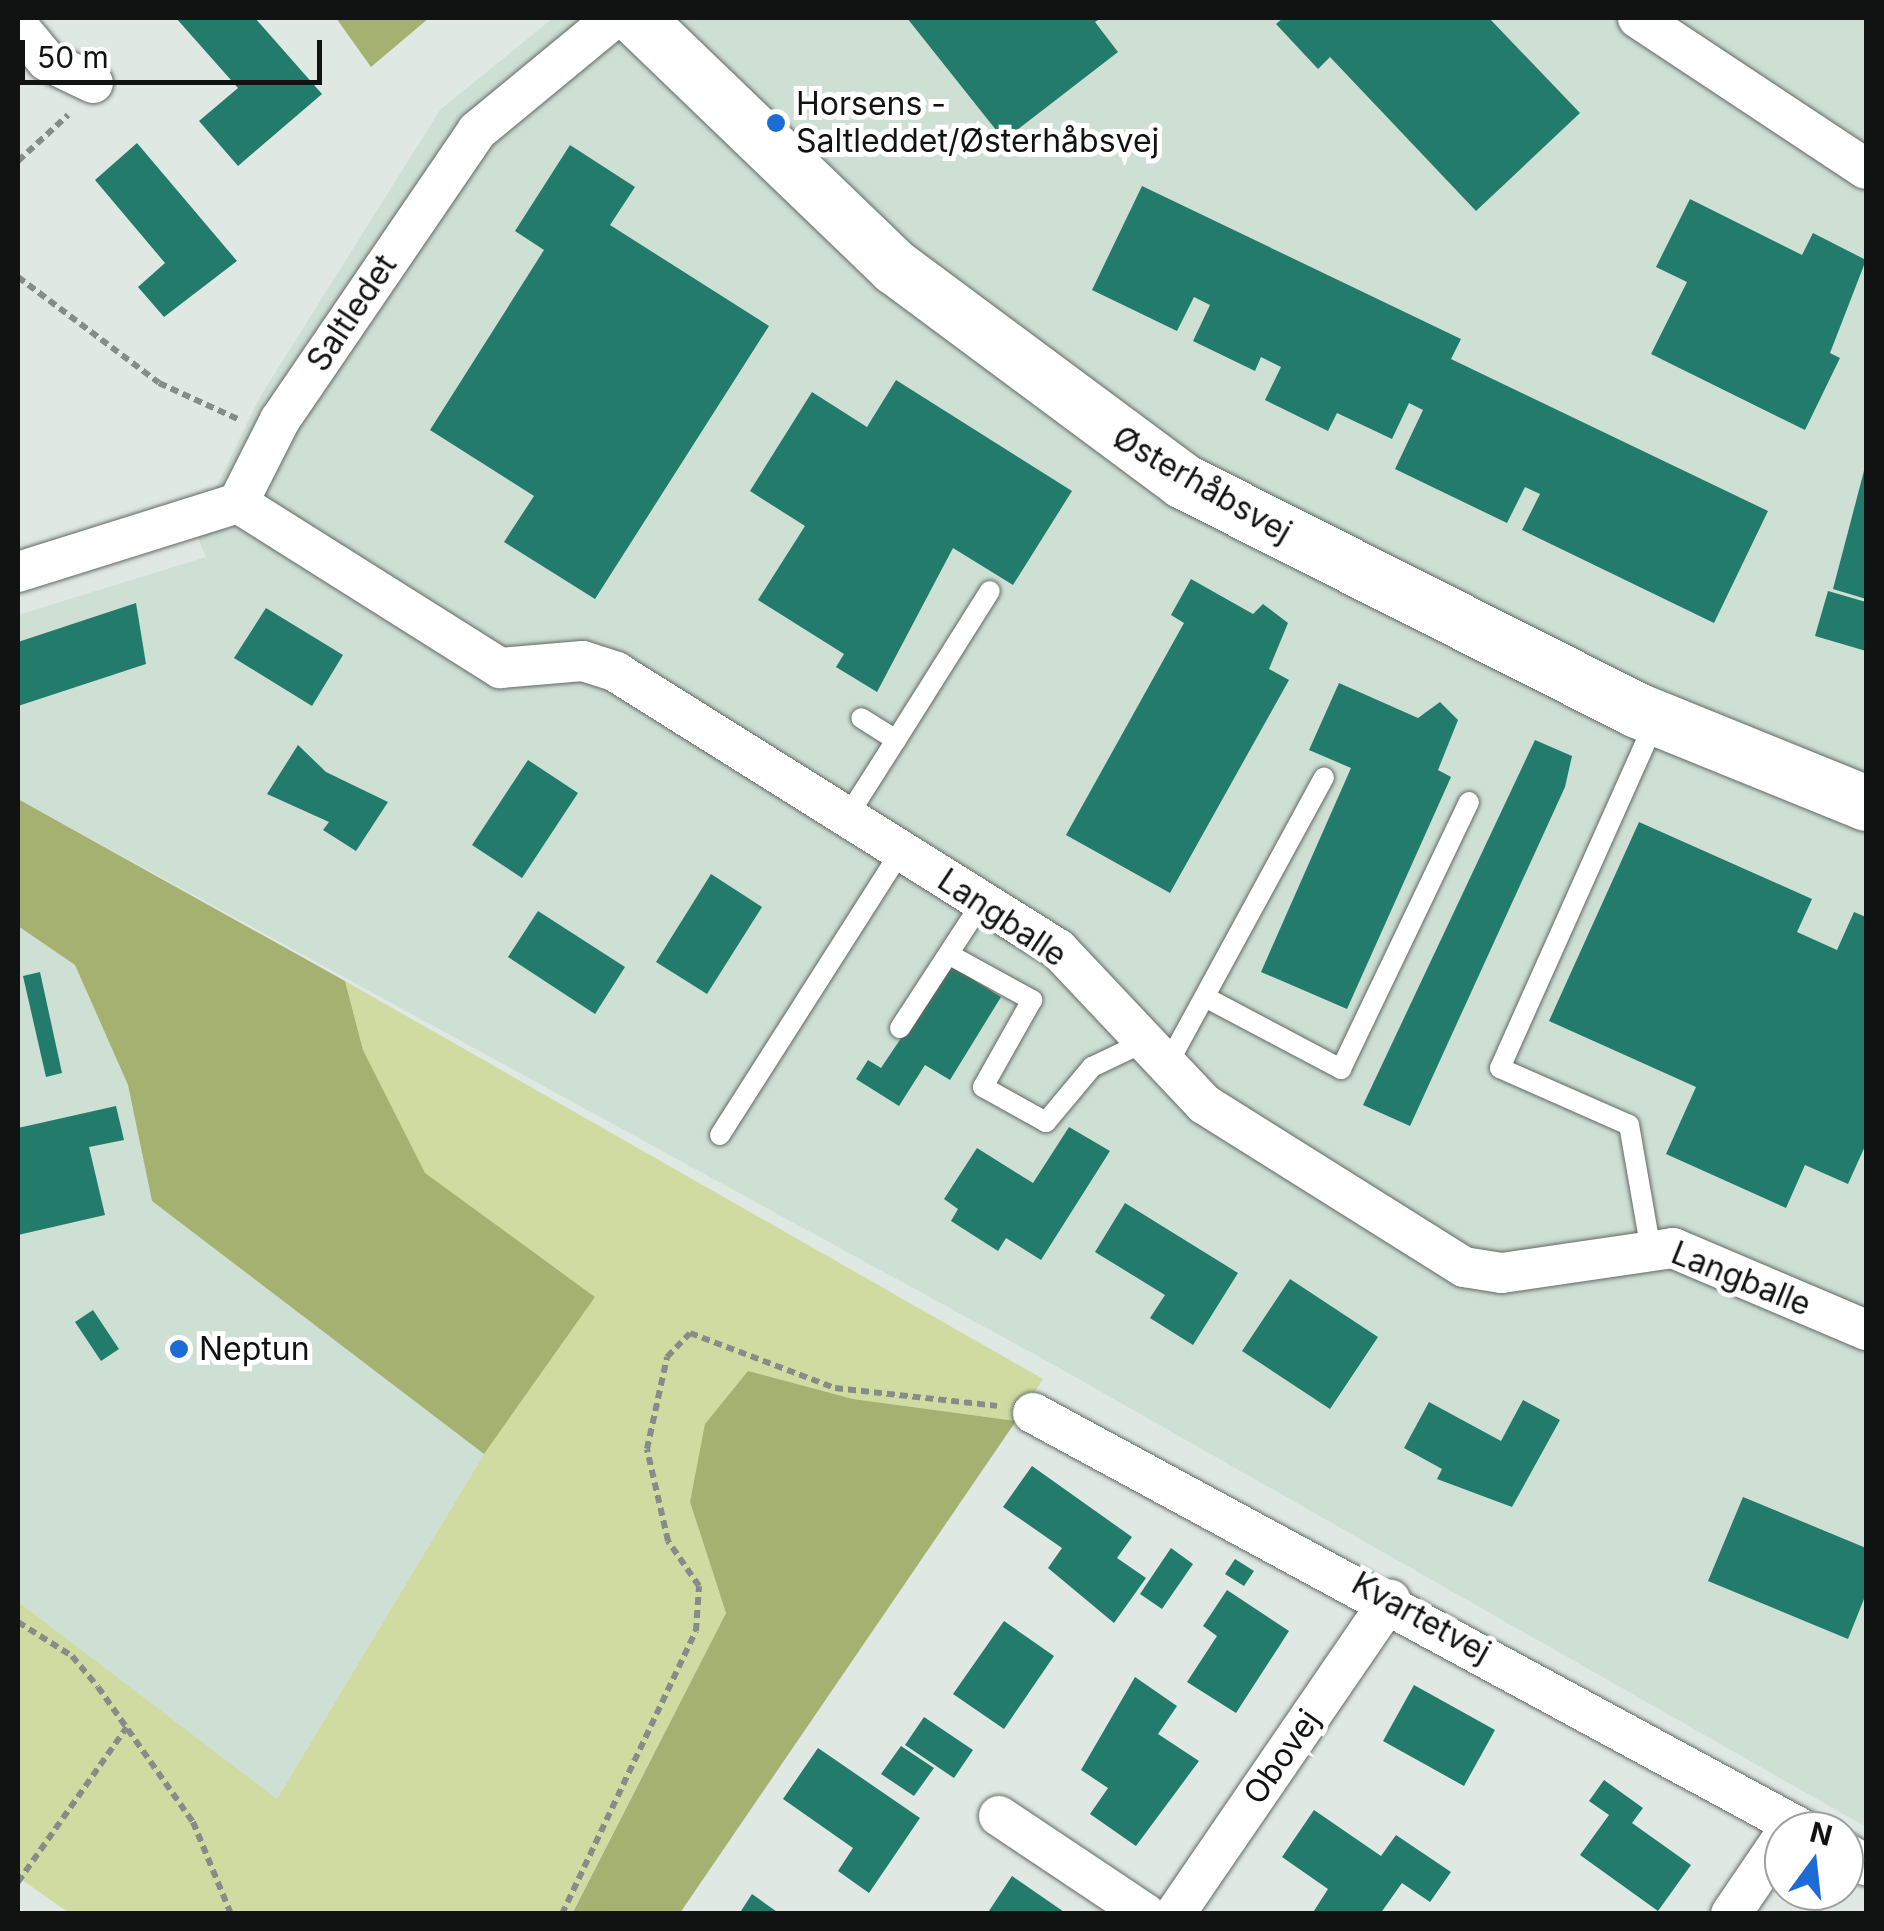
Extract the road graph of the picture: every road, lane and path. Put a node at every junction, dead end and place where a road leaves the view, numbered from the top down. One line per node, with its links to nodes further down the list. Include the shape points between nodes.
1 (614, 18): 9 (street, Saltledet, via 477,131)
2 (636, 18): 14 (street, Østerhåbsvej, via 896,267 1085,416 1183,482)
3 (1638, 18): 7 (street)
4 (18, 26): 5 (street, via 47,61)
5 (93, 83): 6 (path)
6 (18, 160)
7 (1866, 169)
8 (18, 277): 9 (path, via 159,382)
9 (272, 435): 10 (street, Saltledet)
10 (238, 503): 11 (street); 19 (street, Langballe, via 500,668 582,662 616,672)
11 (18, 572)
12 (990, 591): 15 (lane)
13 (860, 718): 15 (lane)
14 (1656, 718): 18 (street, Østerhåbsvej); 27 (lane, via 1500,1068 1629,1125)
15 (896, 740): 19 (lane)
16 (1324, 777): 23 (lane)
17 (1469, 802): 23 (lane, via 1341,1069)
18 (1866, 803)
19 (847, 817): 20 (street, Langballe)
20 (902, 851): 21 (street, Langballe); 26 (lane)
21 (982, 902): 22 (lane); 25 (street, Langballe, via 1058,949)
22 (950, 955): 24 (lane); 25 (lane, via 1032,1000 983,1087 1046,1122 1092,1067)
23 (1205, 997): 25 (lane)
24 (900, 1028)
25 (1154, 1057): 27 (street, Langballe, via 1464,1266 1502,1273)
26 (720, 1134)
27 (1650, 1245): 28 (street, Langballe)
28 (1866, 1330)
29 (1033, 1414): 30 (street, Kvartetvej); 38 (path, via 835,1388 690,1333 666,1357 648,1449 668,1541 698,1586 696,1631)
30 (1390, 1600): 33 (street, Kvartetvej); 40 (street, Obovej)
31 (18, 1622): 32 (path, via 72,1656)
32 (127, 1727): 36 (path); 37 (path, via 193,1822)
33 (1764, 1815)
34 (999, 1816): 39 (street)
35 (1764, 1869): 41 (street)
36 (18, 1882)
37 (231, 1914)
38 (562, 1914)
39 (1146, 1914)
40 (1174, 1914)
41 (1731, 1914)

